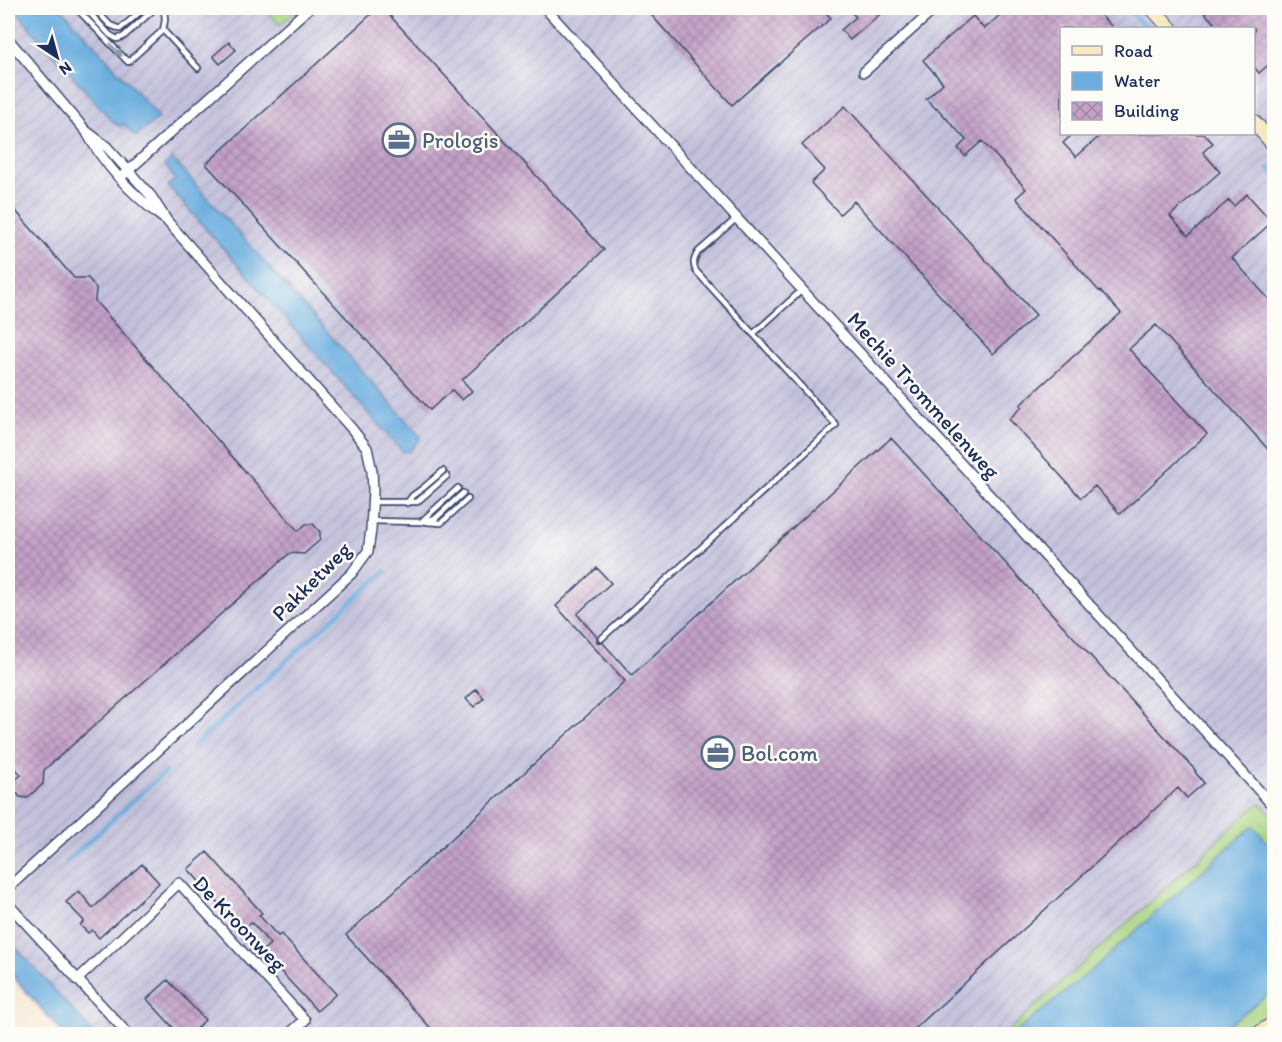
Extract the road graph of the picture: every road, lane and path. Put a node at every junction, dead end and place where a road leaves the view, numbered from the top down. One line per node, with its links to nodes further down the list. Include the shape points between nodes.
1 (76, 8): 12 (lane, one-way to 12, via 128,62)
2 (85, 8): 5 (lane, via 117,39)
3 (94, 8): 4 (lane, via 110,25 120,29)
4 (141, 8)
5 (152, 8)
6 (164, 8): 12 (lane)
7 (309, 8): 19 (street)
8 (545, 8): 21 (street, Mechie Trommelenweg)
9 (936, 8): 15 (street)
10 (1152, 8): 11 (street)
11 (1169, 27)
12 (163, 30): 14 (lane)
13 (8, 39): 17 (street)
14 (198, 68)
15 (864, 72)
16 (1255, 123): 18 (street)
17 (85, 130): 19 (street); 20 (street)
18 (1275, 145)
19 (129, 171): 20 (street); 22 (street)
20 (120, 178): 22 (street)
21 (737, 218): 23 (street, Mechie Trommelenweg); 24 (lane, via 698,252 693,265)
22 (167, 221): 30 (street, Pakketweg, via 367,448)
23 (802, 290): 24 (lane); 35 (street, Mechie Trommelenweg)
24 (753, 334): 34 (lane, via 836,424)
25 (442, 471): 31 (lane)
26 (447, 476): 31 (lane, via 417,502)
27 (458, 488): 33 (lane)
28 (463, 493): 33 (lane, via 436,518)
29 (468, 499): 33 (lane, via 441,523)
30 (372, 502): 31 (lane); 32 (street, Pakketweg)
31 (407, 503)
32 (371, 521): 33 (lane); 36 (street, Pakketweg, via 369,551 352,573)
33 (421, 522)
34 (601, 639)
35 (1275, 807)
36 (8, 888)
37 (8, 904): 38 (street)
38 (77, 980): 40 (street); 41 (street, De Kroonweg, via 179,883 305,1020)
39 (1275, 1023): 42 (street)
40 (128, 1035)
41 (289, 1035)
42 (1258, 1035)

